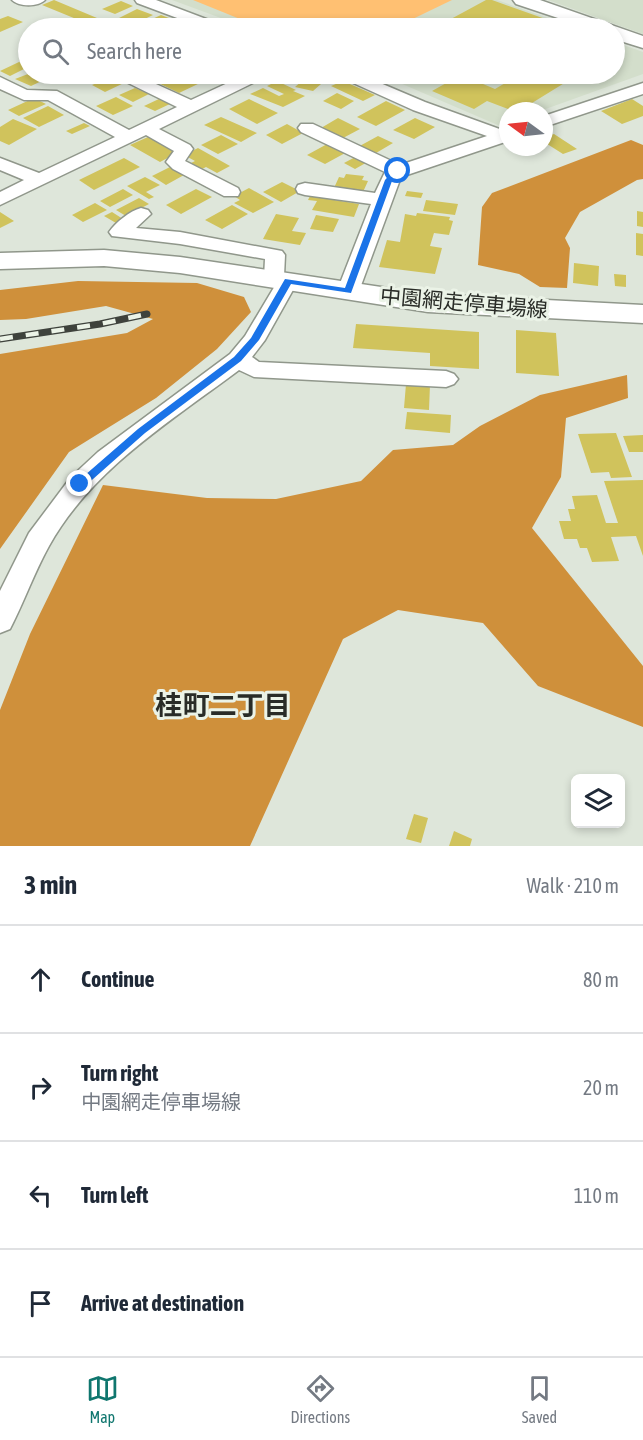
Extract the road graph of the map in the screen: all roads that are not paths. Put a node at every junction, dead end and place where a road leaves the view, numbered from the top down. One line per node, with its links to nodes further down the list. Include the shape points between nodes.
1 (18, 0): 2 (street)
2 (38, 0)
3 (142, 0): 5 (street)
4 (522, 0): 6 (street)
5 (190, 18)
6 (575, 18)
7 (625, 36): 8 (street)
8 (643, 42)
9 (0, 82): 19 (street, via 24,95 51,95)
10 (143, 84): 14 (street)
11 (238, 84): 14 (street)
12 (369, 84): 18 (street)
13 (643, 87): 15 (street)
14 (191, 107): 17 (street)
15 (553, 119)
16 (307, 128): 22 (street)
17 (147, 129): 19 (street); 25 (street, via 184,149 175,162)
18 (499, 134)
19 (129, 137): 23 (street)
20 (499, 138): 22 (street)
21 (0, 163): 23 (street)
22 (398, 171): 27 (street, via 391,176)
23 (40, 180): 26 (street)
24 (305, 189): 27 (street)
25 (231, 192)
26 (0, 199)
27 (382, 200): 31 (street)
28 (141, 214): 30 (street, via 119,232 275,255)
29 (0, 261): 30 (main road, 中園網走停車場線, via 104,258)
30 (281, 280): 31 (main road, 中園網走停車場線); 33 (street, via 254,340)
31 (348, 291): 32 (main road, 中園網走停車場線, via 428,303)
32 (643, 314)
33 (238, 359): 34 (street, via 254,369); 35 (street, via 142,431 80,484 38,540)
34 (446, 379)
35 (0, 621)

